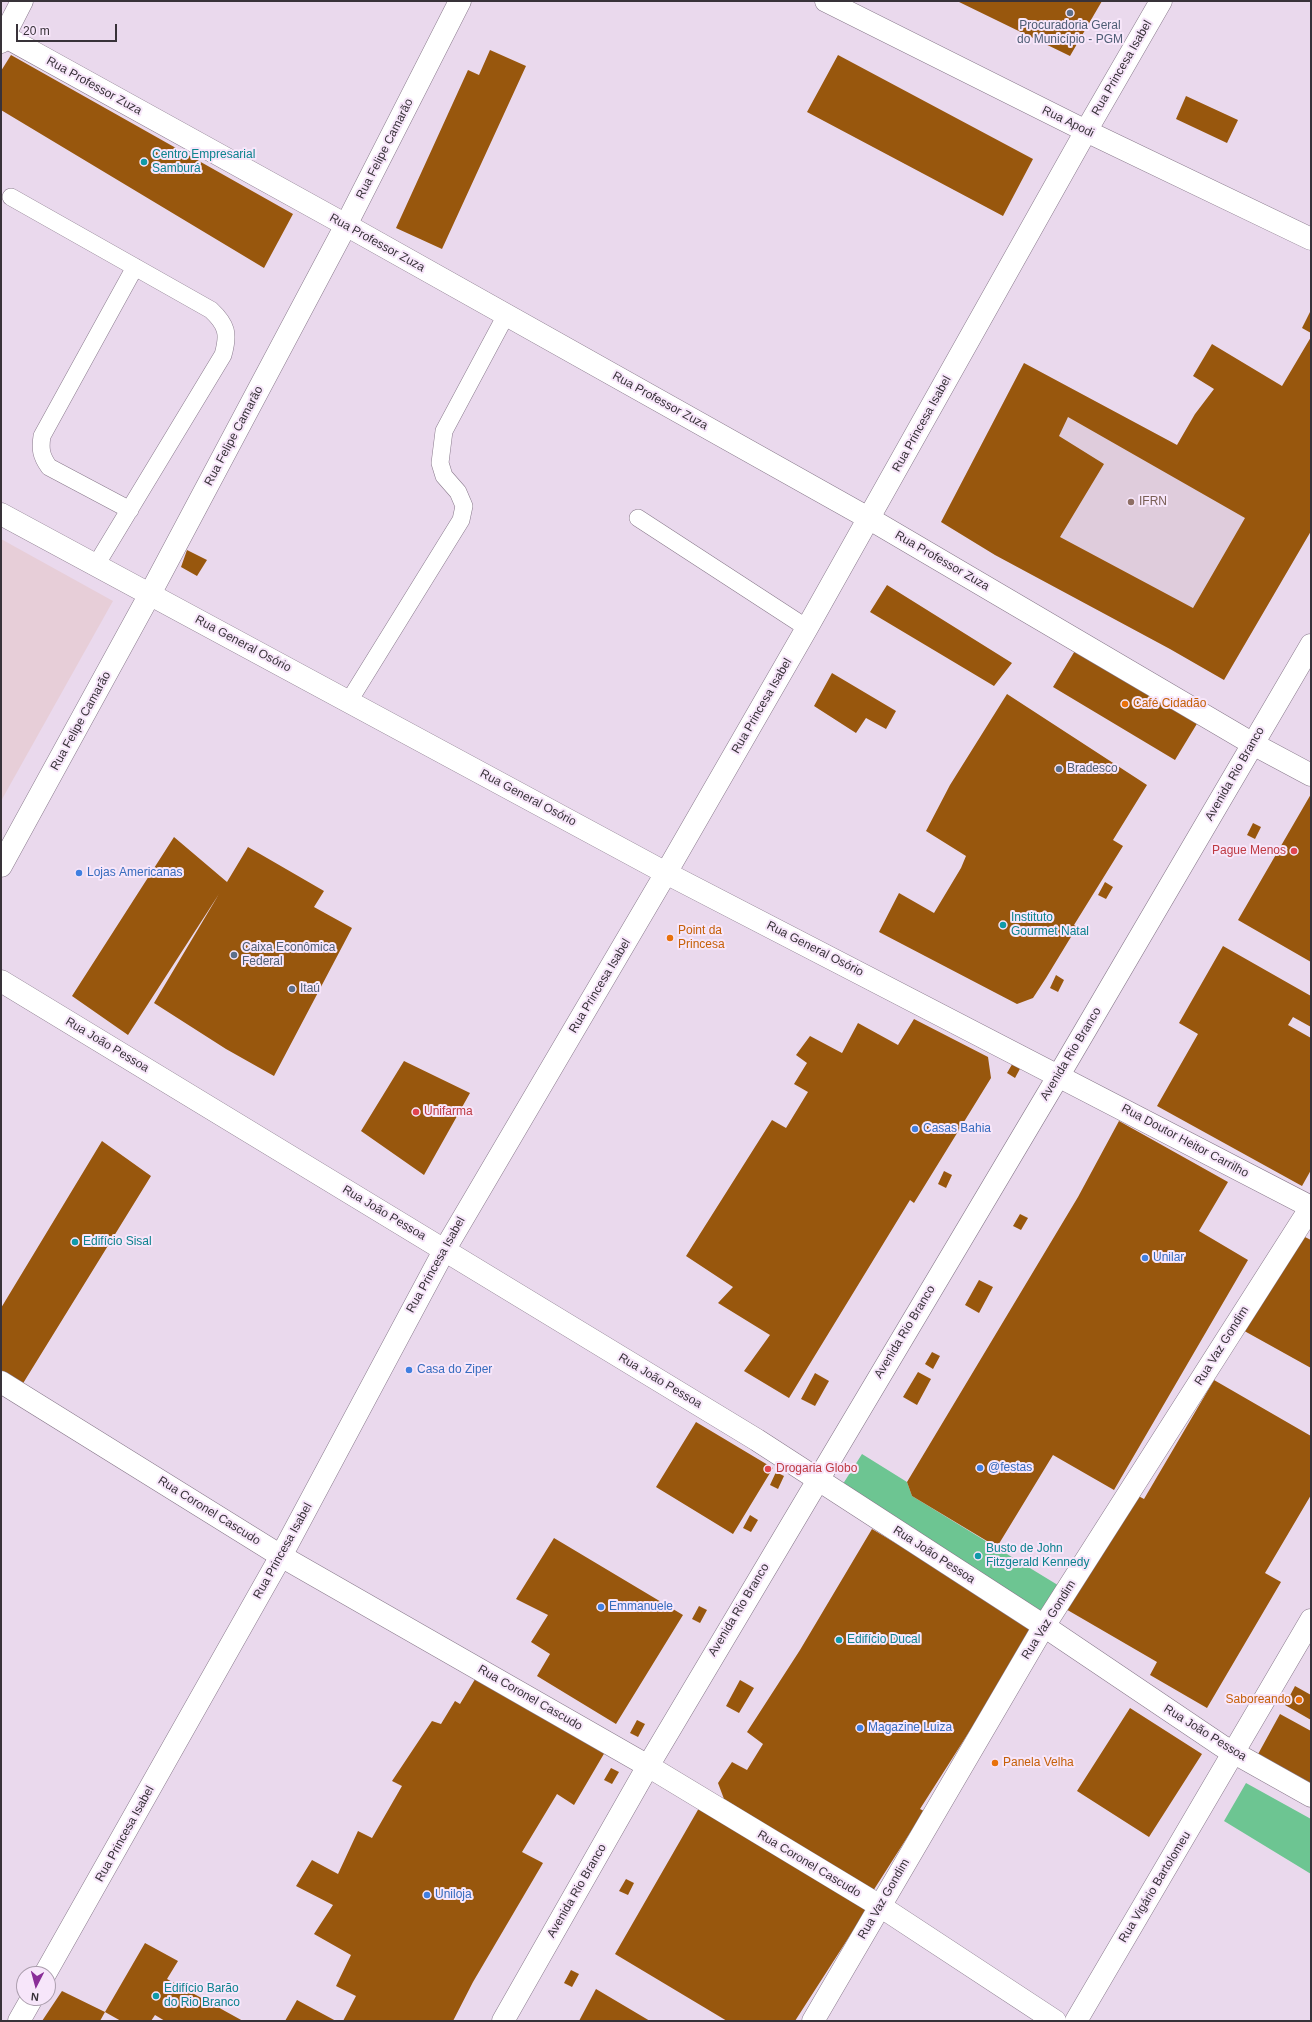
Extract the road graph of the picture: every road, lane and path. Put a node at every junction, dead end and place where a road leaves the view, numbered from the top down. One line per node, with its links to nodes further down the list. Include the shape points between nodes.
1 (22, 1): 5 (street)
2 (460, 1): 8 (street, Rua Felipe Camarão)
3 (826, 1): 6 (street, Rua Apodi)
4 (1161, 1): 6 (street, Rua Princesa Isabel)
5 (2, 39): 8 (street, Rua Professor Zuza)
6 (1086, 131): 9 (street, Rua Apodi); 15 (street, Rua Princesa Isabel)
7 (11, 197): 10 (lane)
8 (346, 225): 11 (street, Rua Professor Zuza); 17 (street, Rua Felipe Camarão)
9 (1311, 239)
10 (135, 267): 12 (lane, via 42,436 40,446 42,457 49,467); 12 (lane, via 211,310 226,329 226,342 223,355)
11 (506, 315): 15 (street, Rua Professor Zuza); 20 (lane, via 444,431 440,463 444,476 458,492 464,506 462,520)
12 (130, 510): 16 (lane)
13 (1, 514): 16 (street, Rua General Osório)
14 (638, 518): 18 (lane)
15 (870, 519): 18 (street, Rua Princesa Isabel); 21 (street, Rua Professor Zuza)
16 (96, 565): 17 (street, Rua General Osório)
17 (150, 594): 20 (street, Rua General Osório); 23 (street, Rua Felipe Camarão)
18 (807, 628): 24 (street, Rua Princesa Isabel)
19 (1311, 645): 21 (street, Avenida Rio Branco)
20 (349, 701): 24 (street, Rua General Osório)
21 (1253, 744): 22 (street, Rua Professor Zuza); 26 (street, Avenida Rio Branco)
22 (1311, 775)
23 (1, 866)
24 (666, 873): 26 (street, Rua General Osório); 28 (street, Rua Princesa Isabel)
25 (1, 981): 28 (street, Rua João Pessoa)
26 (1059, 1075): 27 (street, Rua Doutor Heitor Carrilho); 30 (street, Avenida Rio Branco)
27 (1311, 1207): 33 (street, Rua Vaz Gondim)
28 (445, 1249): 30 (street, Rua João Pessoa, via 758,1440); 31 (street, Rua Princesa Isabel)
29 (1, 1382): 31 (street, Rua Coronel Cascudo)
30 (817, 1479): 33 (street, Rua João Pessoa); 35 (street, Avenida Rio Branco)
31 (281, 1556): 35 (street, Rua Coronel Cascudo); 38 (street, Rua Princesa Isabel)
32 (1311, 1620): 34 (street, Rua Vigário Bartolomeu)
33 (1044, 1626): 34 (street, Rua João Pessoa); 37 (street, Rua Vaz Gondim)
34 (1234, 1752): 36 (street, Rua João Pessoa); 44 (street, Rua Vigário Bartolomeu)
35 (648, 1766): 37 (street, Rua Coronel Cascudo); 41 (street, Avenida Rio Branco)
36 (1311, 1796)
37 (880, 1906): 42 (street, Rua Vaz Gondim); 43 (street, Rua Coronel Cascudo)
38 (50, 1966)
39 (27, 2006): 40 (street)
40 (19, 2021)
41 (503, 2021)
42 (813, 2021)
43 (1055, 2021)
44 (1076, 2021)

